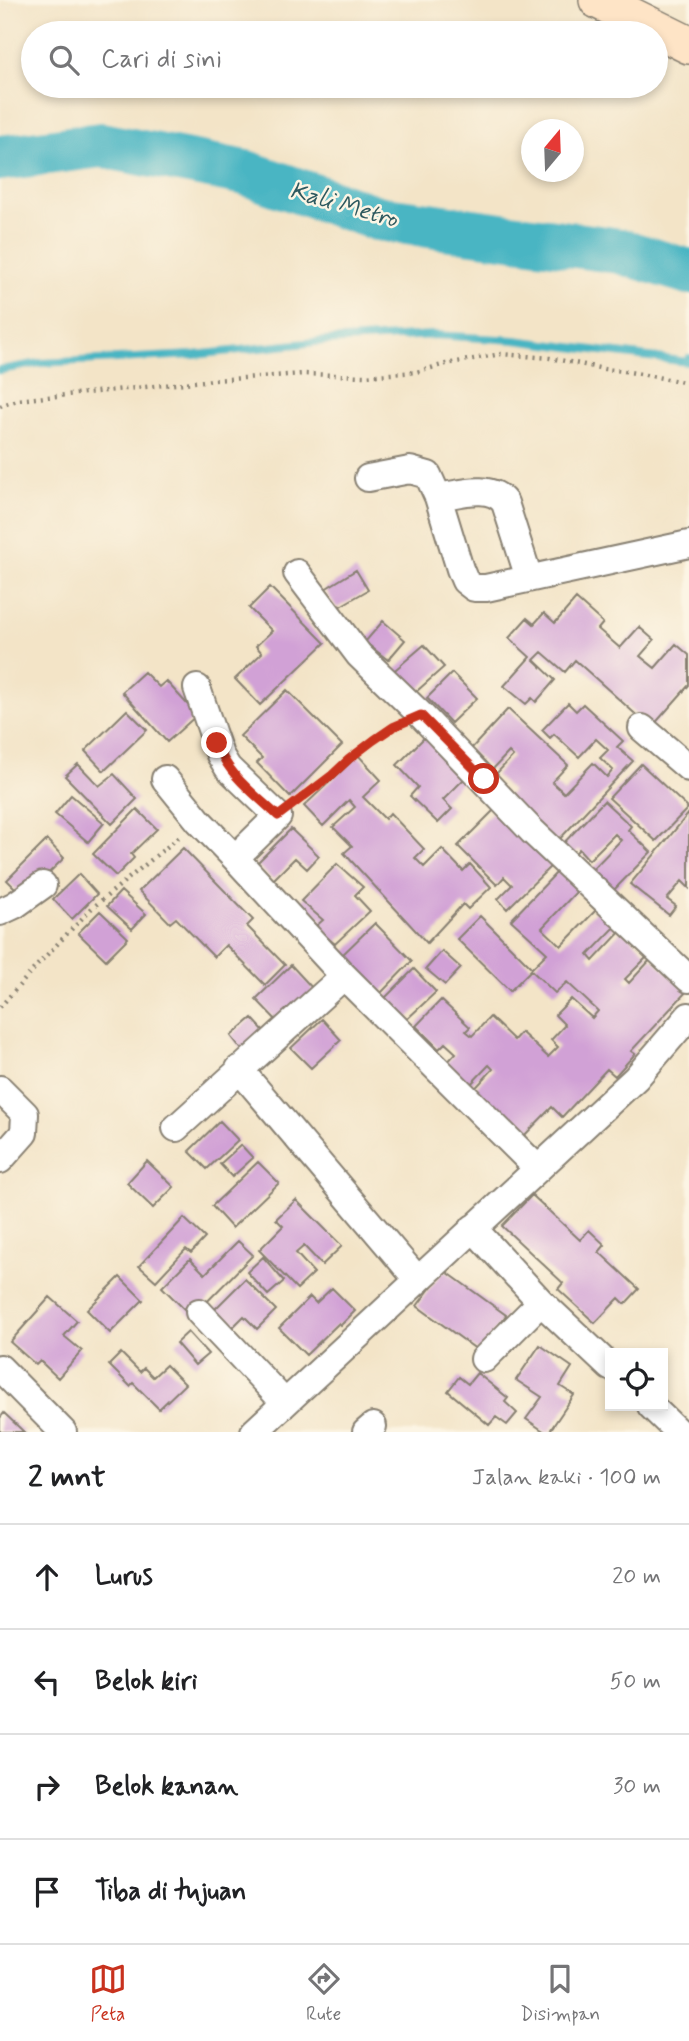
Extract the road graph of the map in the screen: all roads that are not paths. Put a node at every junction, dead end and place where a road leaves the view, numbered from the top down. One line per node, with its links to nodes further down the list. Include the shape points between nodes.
1 (598, 0): 2 (main road)
2 (640, 21)
3 (668, 35): 4 (main road)
4 (689, 45)
5 (368, 478): 6 (street, via 420,472 428,475)
6 (438, 497): 9 (street, via 486,491 502,498); 9 (street, via 465,582 486,588)
7 (689, 544): 9 (street)
8 (297, 573): 18 (street, via 359,655 532,831)
9 (530, 578)
10 (197, 688): 14 (street, via 228,768 278,816)
11 (642, 728): 12 (street)
12 (689, 768)
13 (165, 779): 14 (street)
14 (235, 858): 17 (street)
15 (43, 885): 16 (street)
16 (0, 912)
17 (344, 975): 20 (street); 24 (street)
18 (689, 979)
19 (689, 1016): 24 (street, via 636,1079)
20 (239, 1069): 22 (street); 26 (street)
21 (0, 1089): 23 (street, via 25,1114 24,1133)
22 (176, 1128)
23 (0, 1160)
24 (538, 1169): 25 (street)
25 (472, 1228): 26 (street); 27 (street)
26 (417, 1279): 32 (street)
27 (541, 1302): 29 (street); 30 (street)
28 (199, 1312): 32 (street)
29 (484, 1359)
30 (605, 1362)
31 (0, 1368): 34 (street)
32 (285, 1403): 35 (street)
33 (656, 1411): 36 (street)
34 (64, 1432)
35 (254, 1432)
36 (678, 1432)

